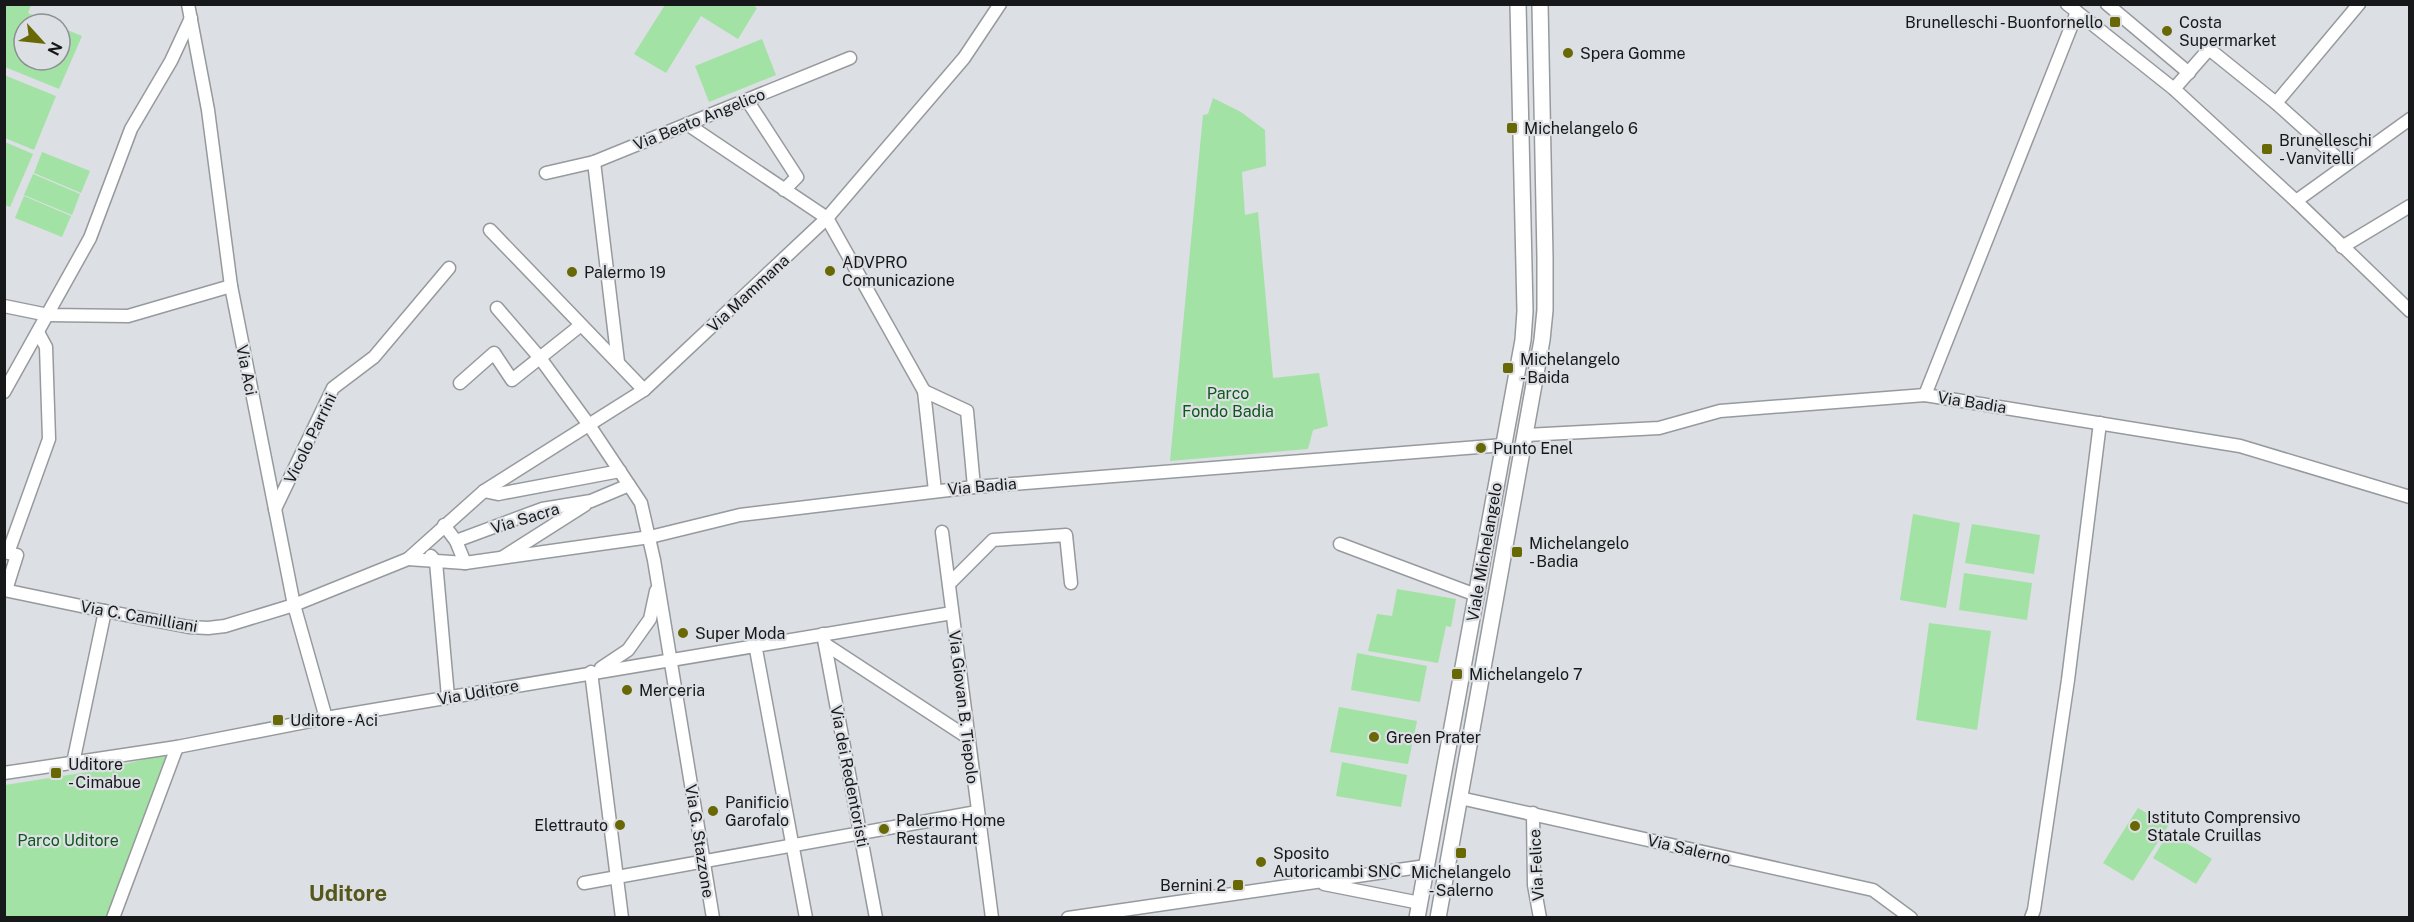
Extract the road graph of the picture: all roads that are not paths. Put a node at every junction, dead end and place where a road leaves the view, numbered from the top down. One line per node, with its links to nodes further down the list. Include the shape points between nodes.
1 (188, 4): 8 (street, Via Aci)
2 (1000, 4): 22 (street, Via Mammana, via 964,58)
3 (1518, 4): 43 (street, Viale Michelangelo, via 1525,311)
4 (1540, 4): 42 (street, Viale Michelangelo, via 1545,310)
5 (2107, 4): 10 (street)
6 (2359, 4): 13 (street)
7 (2072, 8): 11 (street); 39 (street)
8 (191, 18): 26 (street, Via Aci, via 208,110); 30 (street, via 171,61 139,112 90,238)
9 (850, 58): 12 (street, Via Beato Angelico)
10 (2189, 72): 11 (street); 13 (street, via 2209,49)
11 (2174, 88): 20 (street)
12 (747, 100): 15 (street, Via Beato Angelico); 19 (street, via 797,177)
13 (2276, 103): 17 (street)
14 (2409, 119): 17 (street)
15 (687, 124): 16 (street, Via Beato Angelico); 19 (street)
16 (594, 162): 18 (street, Via Beato Angelico); 34 (street)
17 (2345, 165): 20 (street)
18 (546, 173)
19 (784, 190): 22 (street)
20 (2296, 201): 24 (street)
21 (2409, 206): 24 (street)
22 (827, 218): 36 (street, Via Mammana); 37 (street)
23 (490, 230): 31 (street)
24 (2342, 247): 29 (street)
25 (449, 268): 51 (street, Vicolo Parrini, via 374,357 333,388)
26 (231, 286): 30 (street, via 128,316); 51 (street, Via Aci)
27 (4, 306): 30 (street)
28 (497, 308): 33 (street, Via G. Stazzone)
29 (2409, 311)
30 (48, 315): 32 (street)
31 (581, 325): 33 (street); 34 (street)
32 (39, 334): 38 (street); 65 (street, via 45,347 49,439 8,553 17,555)
33 (540, 358): 35 (street, via 512,380 494,353); 41 (street, Via G. Stazzone)
34 (618, 362): 36 (street)
35 (460, 383)
36 (644, 390): 41 (street, Via Mammana)
37 (924, 391): 46 (street, via 967,411); 48 (street)
38 (4, 392)
39 (1925, 395): 40 (street, Via Badia); 42 (street, Via Badia, via 1720,411 1659,428)
40 (2100, 423): 49 (street, Via Badia, via 2240,446); 103 (street, via 2068,680)
41 (589, 425): 44 (street, Via G. Stazzone); 47 (street, Via Mammana)
42 (1526, 435): 76 (street, Viale Michelangelo)
43 (1504, 445): 46 (street, Via Badia); 66 (street, Viale Michelangelo)
44 (620, 471): 45 (street, Via G. Stazzone); 47 (street, via 498,494)
45 (629, 485): 50 (street, Via Sacra); 54 (street, Via G. Stazzone, via 641,503)
46 (974, 487): 48 (street, Via Badia)
47 (484, 491): 52 (street, Via Mammana)
48 (935, 491): 54 (street, Via Badia, via 740,515)
49 (2409, 497)
50 (591, 501): 55 (street, Via Sacra, via 542,509); 58 (street)
51 (275, 509): 67 (street, Via Aci)
52 (444, 525): 55 (street); 57 (street, Via Mammana)
53 (942, 532): 64 (street, Via Giovan B. Tiepolo)
54 (650, 537): 58 (street, Via Badia); 63 (street, Via G. Stazzone)
55 (456, 541): 61 (street)
56 (1340, 544): 66 (street)
57 (422, 546): 59 (street, Via Mammana); 60 (street)
58 (501, 558): 61 (street, Via Badia)
59 (408, 559): 60 (street, Via Badia); 67 (street, Via C. Camilliani)
60 (436, 562): 61 (street, Via Badia); 74 (street)
61 (465, 563)
62 (1071, 583): 64 (street, via 1066,535 993,540)
63 (657, 584): 72 (street, Via G. Stazzone); 73 (street, via 650,619 628,650)
64 (949, 584): 69 (street, Via Giovan B. Tiepolo)
65 (5, 590): 68 (street, Via C. Camilliani)
66 (1476, 595): 75 (street, Viale Michelangelo)
67 (294, 605): 68 (street, Via C. Camilliani, via 208,628); 77 (street, Via Aci)
68 (105, 611): 80 (street)
69 (952, 613): 70 (street, Via Uditore); 78 (street, Via Giovan B. Tiepolo)
70 (824, 639): 71 (street, Via Uditore); 78 (street); 85 (street, Via dei Redentoristi)
71 (755, 645): 72 (street, Via Uditore); 86 (street)
72 (670, 659): 73 (street, Via Uditore); 87 (street, Via G. Stazzone)
73 (594, 671): 74 (street, Via Uditore); 89 (street)
74 (448, 697): 77 (street, Via Uditore)
75 (1457, 700): 76 (street); 88 (street, Viale Michelangelo)
76 (1478, 703): 82 (street, Viale Michelangelo)
77 (326, 718): 79 (street, Via Uditore)
78 (968, 736): 83 (street, Via Giovan B. Tiepolo)
79 (177, 747): 80 (street, Via Uditore); 93 (street)
80 (73, 763): 81 (street, Via Uditore)
81 (4, 773)
82 (1460, 798): 84 (street, Via Salerno); 100 (street, Viale Michelangelo)
83 (977, 812): 85 (street); 98 (street, Via Giovan B. Tiepolo)
84 (1533, 813): 101 (street, Via Felice, via 1534,885); 102 (street, Via Salerno, via 1873,890)
85 (860, 833): 86 (street); 97 (street, Via dei Redentoristi)
86 (792, 845): 87 (street); 96 (street)
87 (704, 861): 89 (street); 95 (street, Via G. Stazzone)
88 (1426, 866): 90 (street); 92 (street, Viale Michelangelo)
89 (617, 877): 91 (street); 94 (street)
90 (1314, 882): 92 (street); 99 (street)
91 (584, 883)
92 (1418, 910)
93 (113, 918)
94 (622, 918)
95 (713, 918)
96 (806, 918)
97 (876, 918)
98 (992, 918)
99 (1068, 918)
100 (1438, 918)
101 (1539, 918)
102 (1911, 918)
103 (2031, 918)

